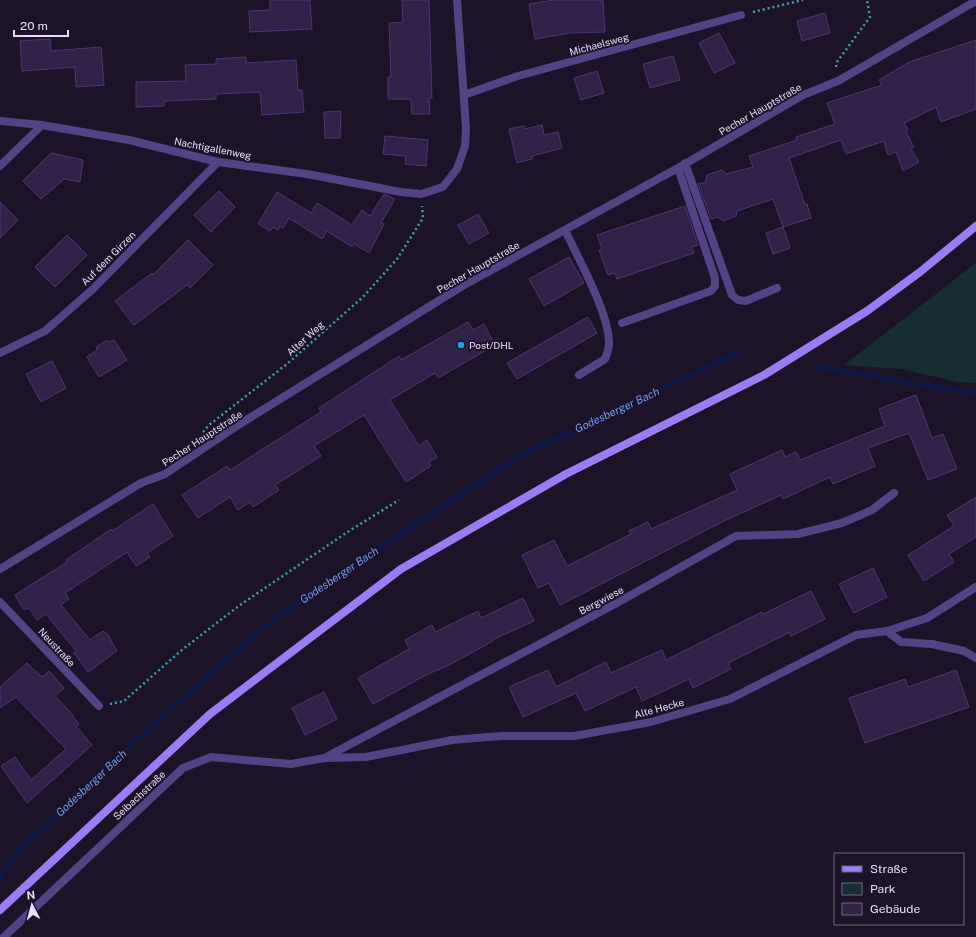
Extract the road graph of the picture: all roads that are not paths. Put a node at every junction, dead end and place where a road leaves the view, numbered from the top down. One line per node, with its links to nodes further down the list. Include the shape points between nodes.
1 (457, 0): 4 (street)
2 (976, 1): 8 (street, Pecher Hauptstraße, via 832,84 803,95)
3 (741, 15): 4 (street, Michaelsweg, via 518,76)
4 (464, 95): 7 (street, Nachtigallenweg, via 465,146 457,169 443,187 422,194)
5 (0, 121): 6 (street, Nachtigallenweg)
6 (42, 125): 7 (street, Nachtigallenweg, via 129,140); 9 (street)
7 (218, 162): 15 (street, Auf dem Girzen, via 93,289 50,327)
8 (685, 164): 10 (street, Pecher Hauptstraße); 13 (street, via 732,295 738,300 746,300)
9 (0, 166)
10 (678, 168): 12 (street, Pecher Hauptstraße); 14 (street, via 715,278 715,286 710,291)
11 (976, 226): 25 (main road, via 867,311 764,375 566,474 401,569 210,714)
12 (565, 230): 16 (street, via 596,297 609,344 606,358); 18 (street, Pecher Hauptstraße, via 464,286 240,424 165,474 142,482)
13 (777, 288)
14 (622, 323)
15 (0, 353)
16 (579, 375)
17 (894, 492): 24 (street, Bergwiese, via 872,510 842,523 798,534 736,536 617,603)
18 (0, 569)
19 (976, 587): 21 (street, Alte Hecke, via 927,618)
20 (0, 602): 23 (street, Neustraße)
21 (887, 631): 22 (street, via 901,642 932,644 964,651); 24 (street, Alte Hecke, via 856,635 730,699 651,722 574,736 501,736 452,740 366,757)
22 (976, 658)
23 (99, 706)
24 (325, 758): 26 (street, Seibachstraße, via 291,764 211,757 183,768)
25 (0, 910)
26 (4, 937)

